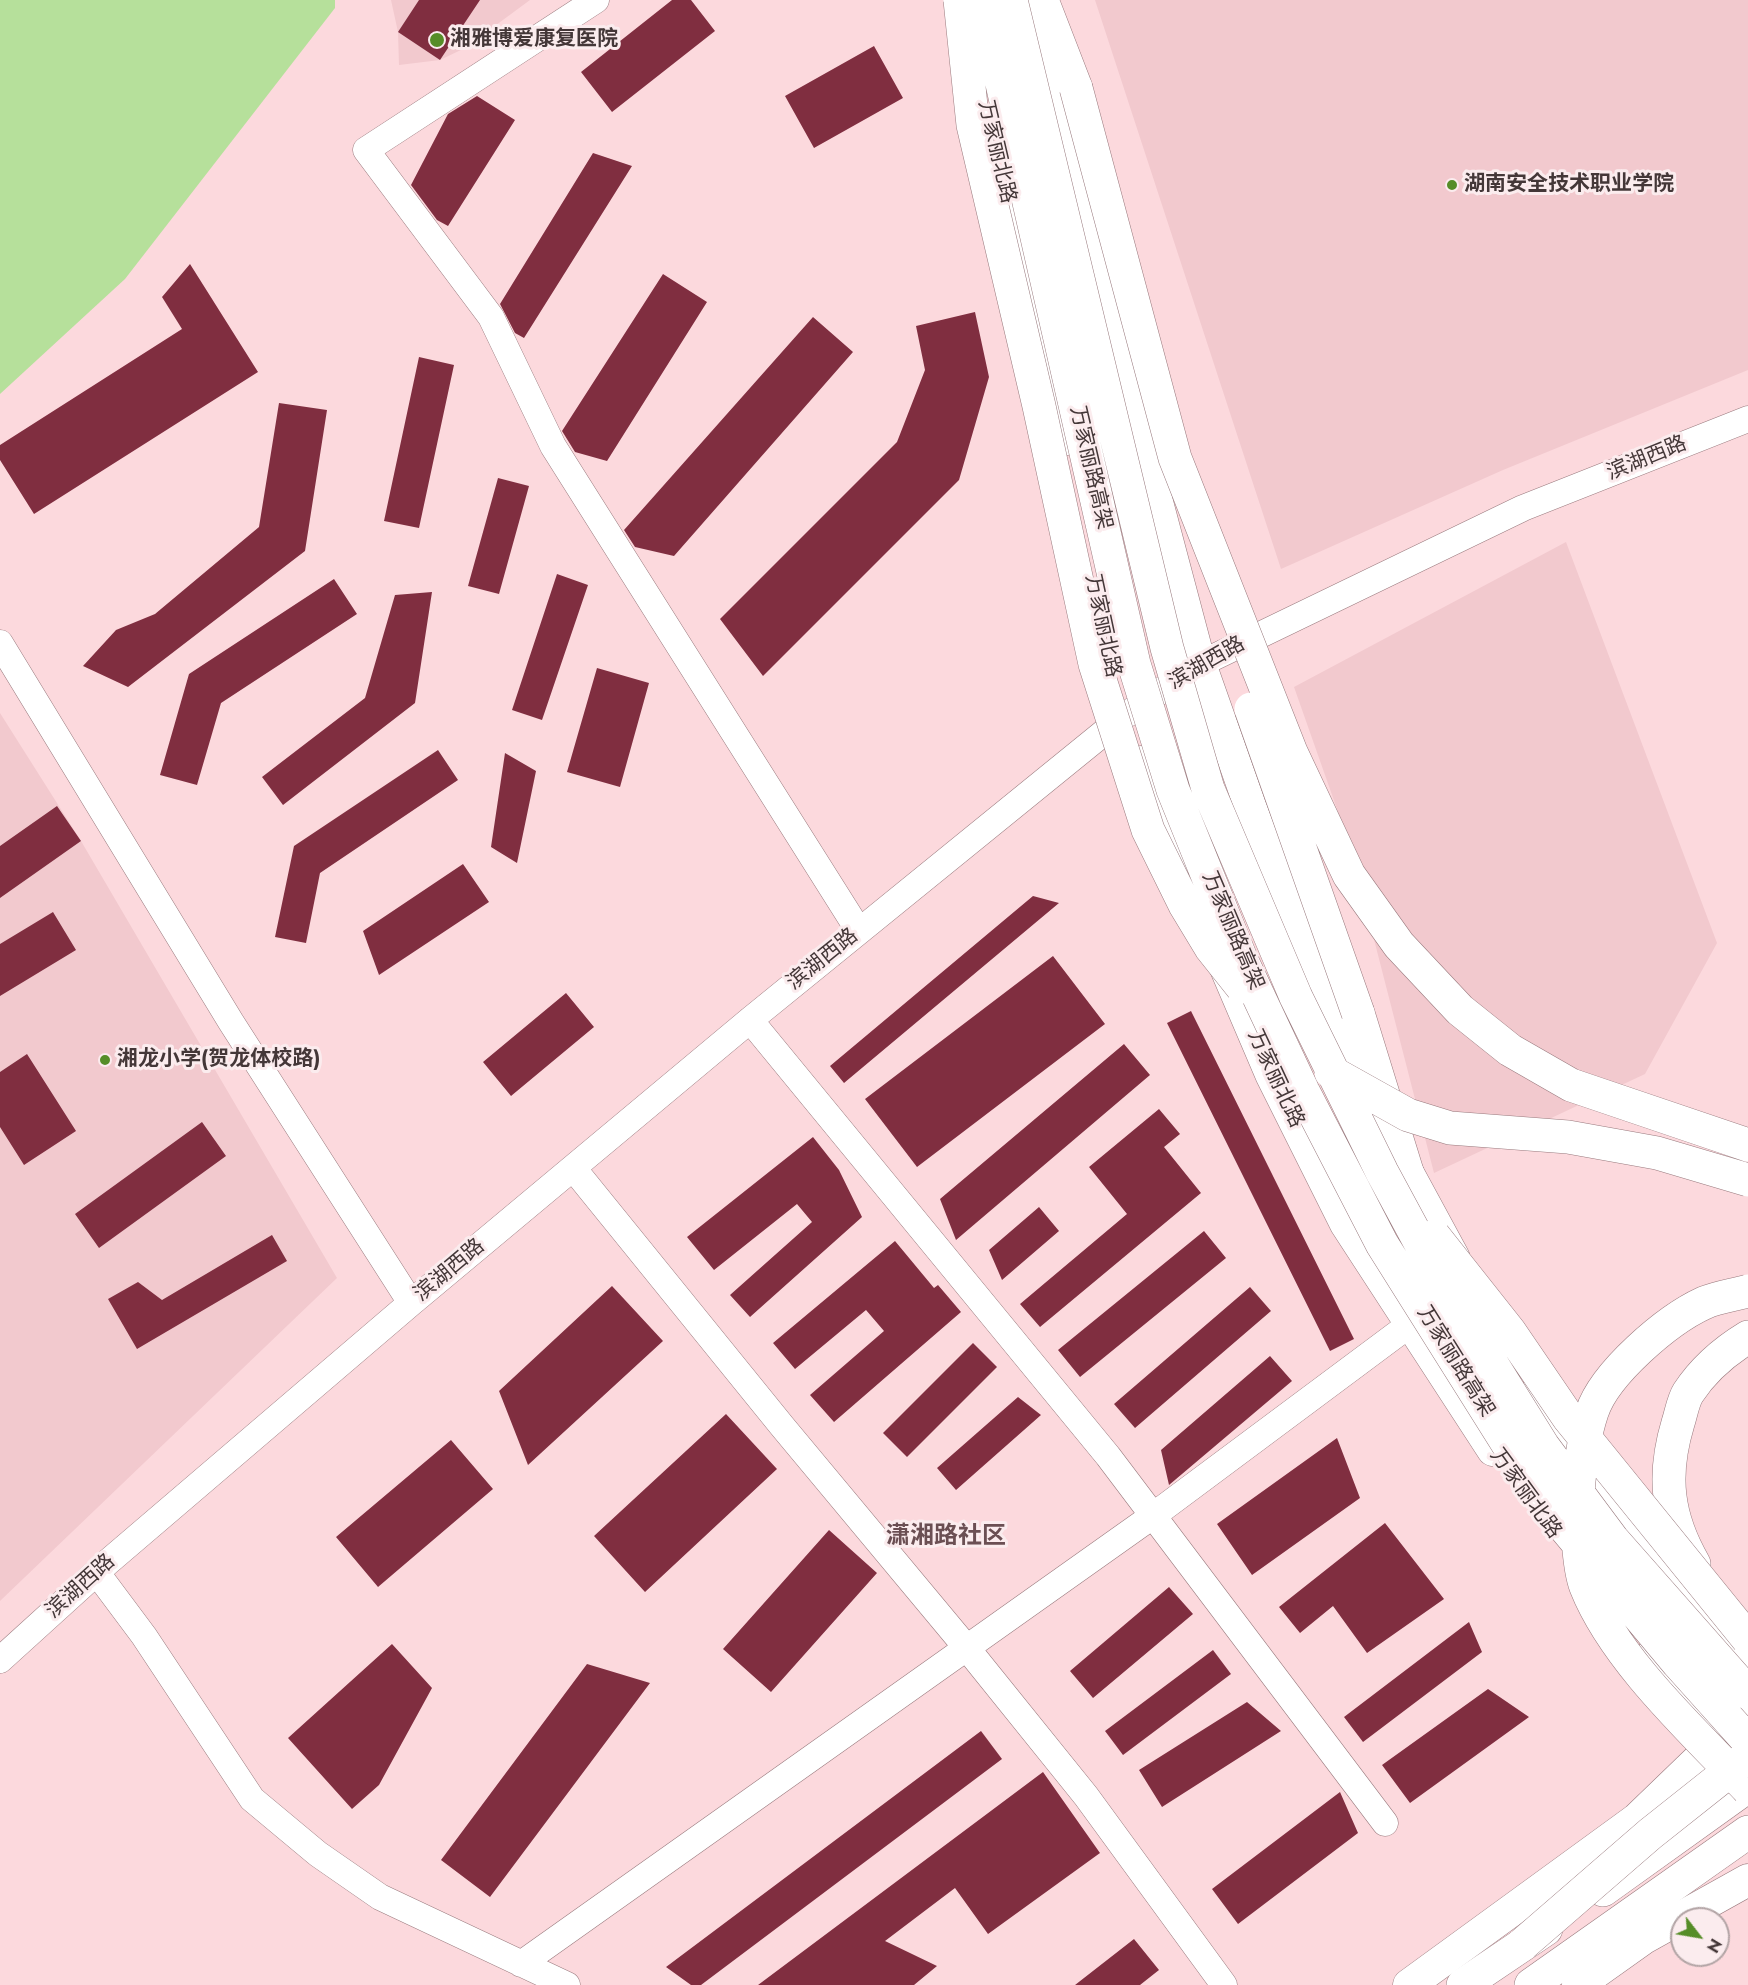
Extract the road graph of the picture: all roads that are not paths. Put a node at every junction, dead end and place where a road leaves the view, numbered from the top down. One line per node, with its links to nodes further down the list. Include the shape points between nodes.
1 (596, 0): 12 (street, via 366,150 491,317 553,446)
2 (960, 0): 11 (main road, 万家丽北路, via 1049,376); 17 (highway, bridge, via 973,125 1095,664 1148,830 1211,948 1295,1048 1408,1115 1450,1128 1568,1137 1658,1153)
3 (983, 0): 31 (highway, 万家丽路高架, bridge, via 1134,664 1173,790 1242,961 1382,1244 1546,1505 1678,1663)
4 (1011, 0): 16 (highway, 万家丽路高架, bridge, via 1164,637 1208,789 1296,997)
5 (1031, 0): 10 (main road)
6 (1042, 0): 8 (highway, bridge, via 1076,88)
7 (1748, 419): 10 (street, 滨湖西路, via 1523,508)
8 (1175, 458): 14 (highway, bridge, via 1291,752 1349,875 1399,945 1460,1010 1510,1050 1571,1084); 16 (highway, bridge, via 1210,595 1358,1013)
9 (0, 643): 19 (street, via 231,1022)
10 (1200, 664): 11 (street, 滨湖西路); 16 (main road, via 1322,997)
11 (1123, 717): 12 (street, 滨湖西路); 31 (main road, 万家丽北路, via 1179,860 1271,1074 1346,1224 1525,1500)
12 (860, 931): 13 (street, 滨湖西路)
13 (750, 1020): 15 (street, 滨湖西路); 22 (street)
14 (1748, 1146)
15 (573, 1168): 19 (street, 滨湖西路); 26 (street)
16 (1395, 1174): 24 (highway, bridge, via 1568,1417); 28 (main road, via 1591,1484); 29 (highway, 万家丽路高架, bridge, via 1444,1287 1543,1446 1613,1540)
17 (1748, 1180)
18 (1748, 1291): 34 (highway, bridge, via 1704,1303 1648,1340 1609,1380 1592,1410 1581,1455 1576,1516 1585,1585 1605,1625 1663,1697)
19 (411, 1303): 23 (street, 滨湖西路)
20 (1409, 1325): 22 (street)
21 (1748, 1337): 24 (highway, bridge, via 1726,1351 1687,1394 1670,1450 1669,1502 1681,1542)
22 (1154, 1515): 26 (street); 35 (street)
23 (97, 1573): 27 (street, 滨湖西路); 41 (street, via 144,1636 252,1799 318,1854 380,1897)
24 (1713, 1597): 25 (highway, bridge)
25 (1748, 1639)
26 (966, 1647): 41 (street); 43 (street, via 1086,1796)
27 (0, 1660)
28 (1748, 1666)
29 (1748, 1693)
30 (1748, 1712): 31 (main road)
31 (1733, 1739): 33 (main road, 万家丽北路); 44 (main road, via 1637,1819)
32 (1748, 1756): 40 (highway, bridge)
33 (1748, 1769)
34 (1748, 1787): 40 (highway, bridge)
35 (1385, 1823)
36 (1748, 1832): 39 (highway)
37 (1748, 1856): 39 (highway)
38 (1748, 1880): 47 (main road, via 1644,1938)
39 (1598, 1939): 46 (highway)
40 (1523, 1944): 45 (highway)
41 (521, 1964): 42 (street)
42 (567, 1985)
43 (1224, 1985)
44 (1409, 1985)
45 (1463, 1985)
46 (1531, 1985)
47 (1578, 1985)

